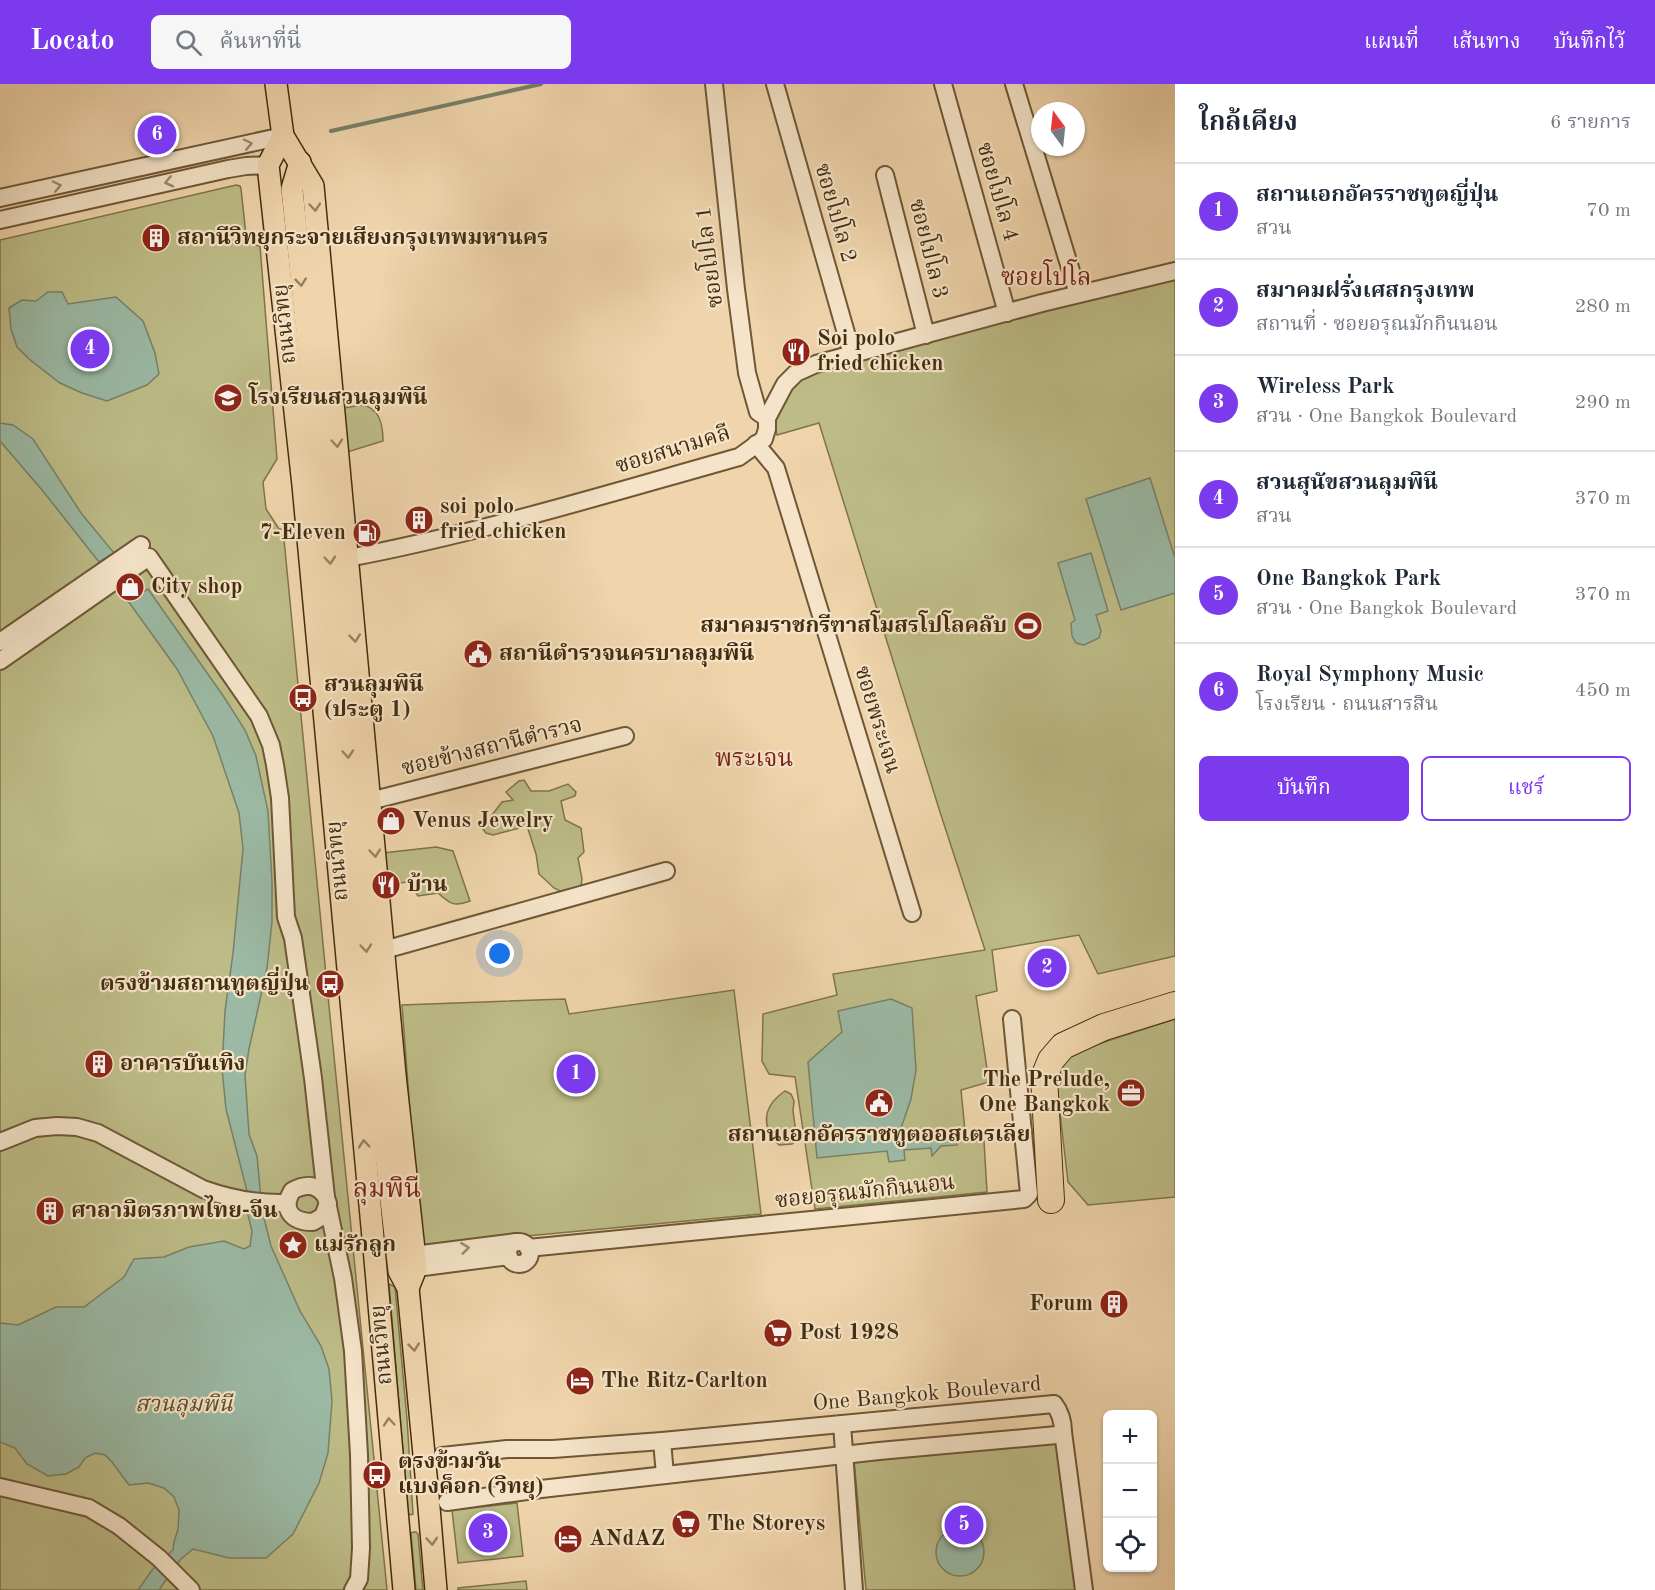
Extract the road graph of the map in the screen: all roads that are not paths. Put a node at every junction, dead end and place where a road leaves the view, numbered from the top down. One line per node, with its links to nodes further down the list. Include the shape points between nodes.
1 (276, 84): 6 (main road, ถนนวิทยุ)
2 (714, 84): 16 (street, ซอยโปโล 1, via 747,373 758,412)
3 (775, 84): 15 (street, ซอยโปโล 2)
4 (943, 84): 13 (street, ซอยโปโล 4)
5 (1014, 84): 12 (street)
6 (283, 136): 7 (main road); 9 (street, one-way to 6); 18 (main road, ถนนวิทยุ, one-way to 18, via 300,162 292,189)
7 (268, 165): 10 (street, one-way to 10, via 228,169); 22 (main road, ถนนวิทยุ, via 303,485)
8 (885, 175): 14 (street, ซอยโปโล 3)
9 (0, 198)
10 (0, 220)
11 (1175, 271): 12 (street, ซอยสนามคลี)
12 (1078, 294): 13 (street, ซอยสนามคลี)
13 (1007, 313): 14 (street, ซอยสนามคลี)
14 (926, 335): 15 (street, ซอยสนามคลี)
15 (852, 354): 16 (street, ซอยสนามคลี, via 796,373 785,384)
16 (767, 418): 17 (street, ซอยสนามคลี, via 764,439)
17 (756, 444): 19 (street, ซอยสนามคลี, via 739,457 449,536); 26 (street, ซอยพระเจน, via 776,468)
18 (332, 483): 19 (main road, ถนนวิทยุ); 22 (main road, ถนนวิทยุ, one-way to 22)
19 (348, 558): 22 (main road, ถนนวิทยุ, one-way to 22)
20 (9, 642): 21 (street); 32 (street, via 145,551 259,716 271,745 280,798 286,917 293,938 314,1078)
21 (0, 661)
22 (340, 674): 24 (main road, ถนนวิทยุ); 30 (main road, ถนนวิทยุ)
23 (625, 736): 24 (street, ซอยข้างสถานีตำรวจ)
24 (370, 801): 27 (main road, ถนนวิทยุ, one-way to 27)
25 (666, 872): 27 (street)
26 (912, 913)
27 (384, 950): 30 (main road, ถนนวิทยุ)
28 (1175, 1005): 33 (highway, via 1084,1035 1063,1046 1051,1060 1044,1077)
29 (1012, 1019): 36 (street, ซอยอรุณมักกินนอน, via 1029,1194 1024,1199)
30 (380, 1107): 35 (main road, ถนนวิทยุ, one-way to 30); 36 (main road, ถนนวิทยุ)
31 (0, 1142): 34 (street, via 35,1128 77,1126 222,1196)
32 (327, 1200): 34 (street, via 312,1185 292,1191); 34 (street, via 324,1216 313,1222 296,1218); 46 (street, via 353,1351 361,1548 359,1579)
33 (1051, 1200)
34 (287, 1203)
35 (375, 1259): 36 (main road); 47 (main road, ถนนวิทยุ, one-way to 35)
36 (409, 1260): 48 (main road, ถนนวิทยุ, one-way to 48, via 399,1271 408,1288)
37 (842, 1424): 38 (street, One Bangkok Boulevard, via 1054,1404); 39 (street, One Bangkok Boulevard); 40 (street)
38 (1063, 1432): 40 (street, via 1057,1436); 50 (street)
39 (662, 1441): 41 (street, One Bangkok Boulevard); 42 (street)
40 (844, 1455): 42 (street); 49 (street)
41 (442, 1456)
42 (665, 1475): 44 (street)
43 (0, 1487): 45 (street, via 89,1508 159,1558)
44 (447, 1502)
45 (191, 1590)
46 (353, 1590)
47 (404, 1590)
48 (436, 1590)
49 (854, 1590)
50 (1084, 1590)

